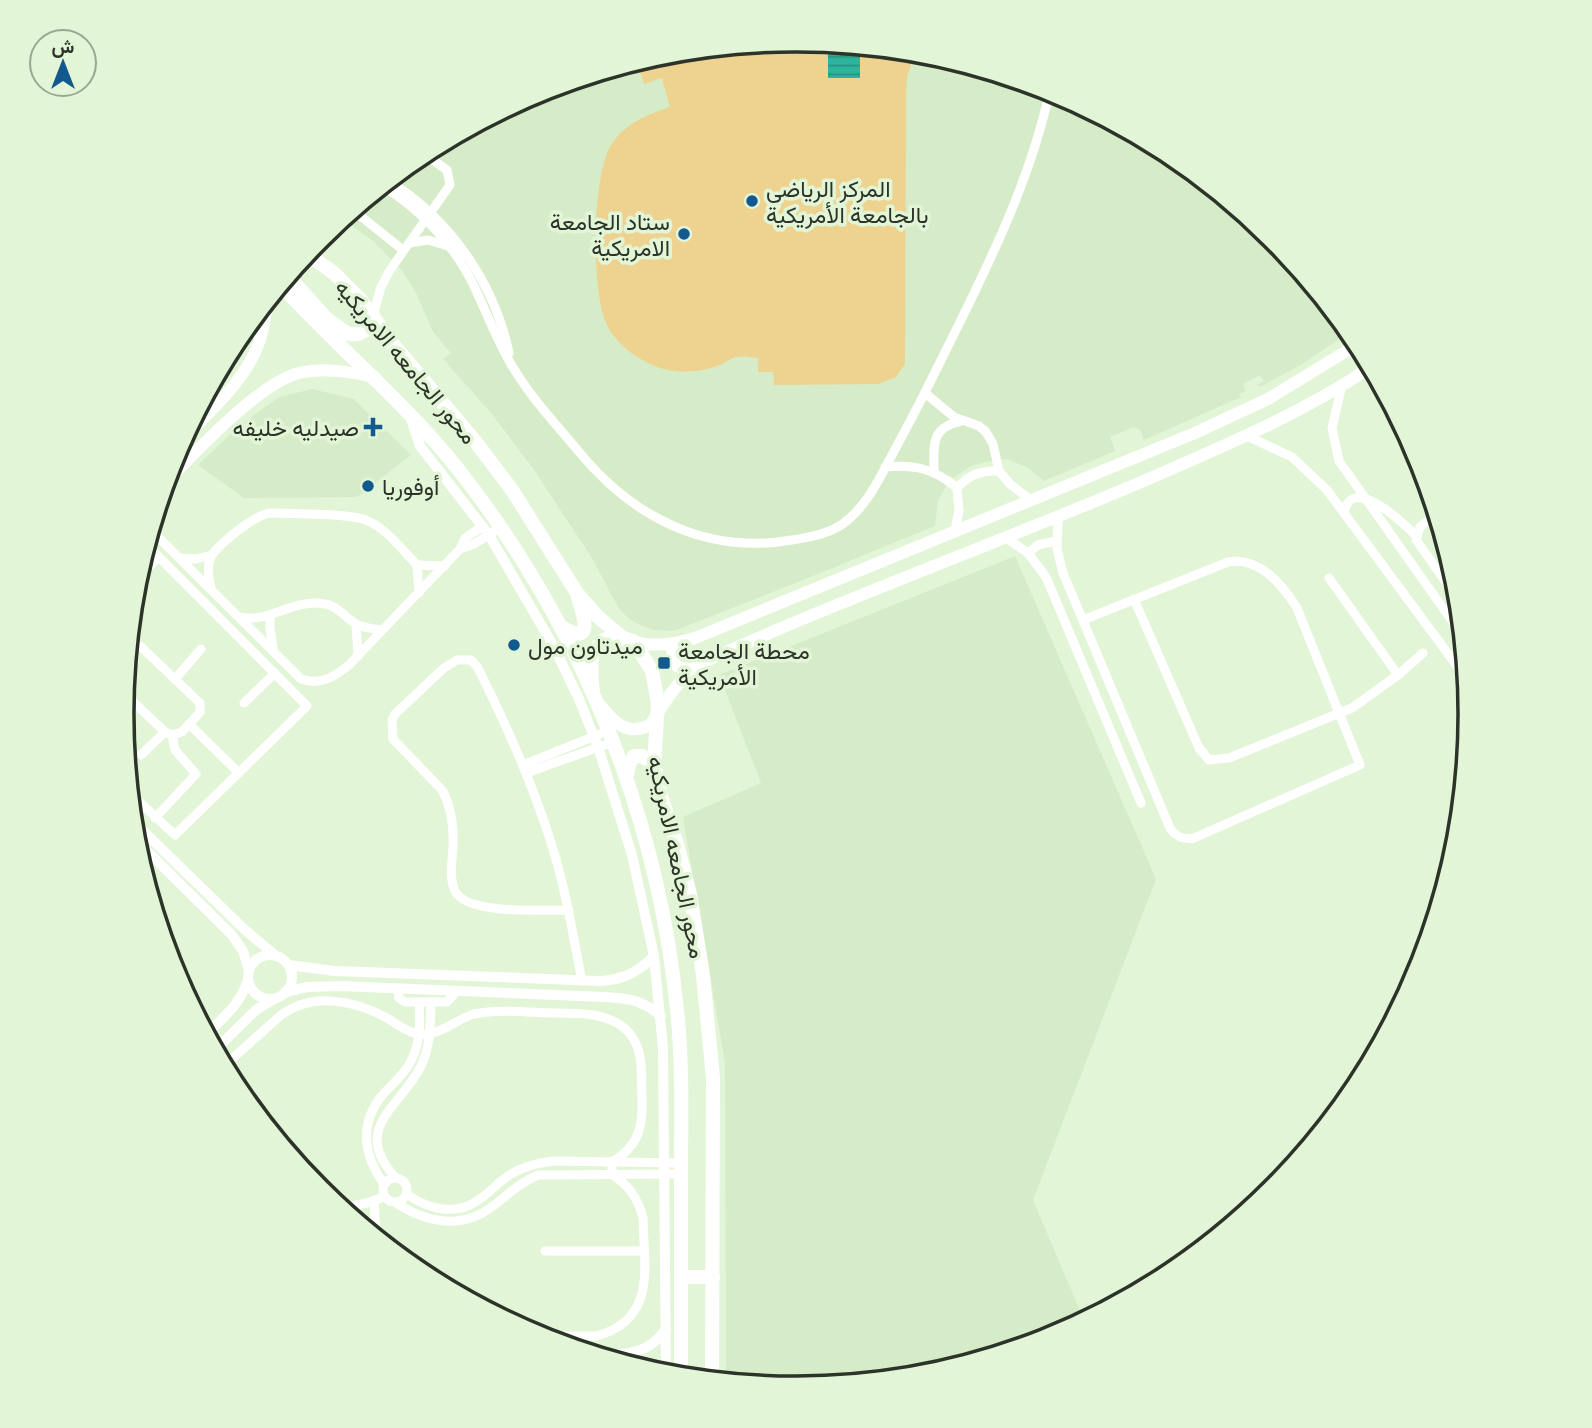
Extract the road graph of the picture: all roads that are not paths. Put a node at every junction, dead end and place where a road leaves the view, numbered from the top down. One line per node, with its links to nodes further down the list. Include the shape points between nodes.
1 (1047, 102): 20 (street, via 1009,219)
2 (434, 161): 5 (street, via 447,170 449,188)
3 (396, 187): 5 (street)
4 (390, 191): 5 (street)
5 (428, 216): 7 (street); 8 (street); 15 (street, via 463,248 482,280 502,326)
6 (360, 217): 7 (street)
7 (406, 246): 8 (street, via 428,240); 12 (street, via 381,287)
8 (450, 248): 15 (street)
9 (315, 260): 12 (main road, محور الجامعه الامريكيه, via 348,286)
10 (295, 283): 12 (main road, via 348,334 363,332)
11 (287, 292): 17 (main road, محور الجامعه الامريكيه)
12 (373, 315): 53 (main road, محور الجامعه الامريكيه, via 512,490)
13 (266, 318): 18 (main road, via 253,360)
14 (1348, 350): 31 (main road, via 1268,399)
15 (511, 365): 26 (street, via 614,489 655,518 699,535 758,544 819,535 853,515)
16 (1362, 372): 19 (main road)
17 (375, 377): 21 (main road, via 312,370 288,376); 35 (main road, محور الجامعه الامريكيه, via 458,468)
18 (238, 380): 21 (main road); 22 (main road)
19 (1342, 385): 24 (main road); 30 (street, via 1332,428 1334,444 1339,461)
20 (925, 393): 23 (street); 26 (street)
21 (255, 397): 25 (main road)
22 (207, 413)
23 (961, 421): 27 (street, via 979,426 990,437); 28 (street, via 938,434 933,445)
24 (1247, 436): 32 (street, via 1292,457); 33 (main road)
25 (183, 466)
26 (885, 467): 28 (street, via 916,466)
27 (999, 471): 29 (street, via 979,473); 31 (street)
28 (934, 472): 29 (street)
29 (957, 488): 36 (street, via 959,511)
30 (1366, 499): 32 (street, via 1351,500); 37 (street, via 1392,513); 57 (street)
31 (1031, 501): 36 (main road)
32 (1344, 513): 71 (street)
33 (1058, 517): 39 (main road); 40 (street)
34 (1428, 520): 37 (street)
35 (491, 529): 48 (street, via 465,538); 60 (main road, محور الجامعه الامريكيه); 84 (street, via 554,647)
36 (954, 533): 63 (main road)
37 (1416, 536): 50 (street)
38 (159, 538): 45 (street)
39 (1006, 538): 41 (street); 72 (main road)
40 (1056, 541): 41 (street); 58 (street, via 1060,565)
41 (1028, 552): 70 (street, via 1046,577)
42 (155, 553): 44 (street)
43 (212, 555): 45 (street); 47 (street, via 250,520 270,513 368,521); 51 (street, via 208,578)
44 (159, 557): 46 (street); 73 (street)
45 (179, 558): 51 (street)
46 (152, 564)
47 (417, 565): 48 (street); 52 (street)
48 (445, 566): 52 (street)
49 (1329, 578): 74 (street)
50 (1444, 579)
51 (212, 590): 55 (street)
52 (419, 593): 61 (street)
53 (577, 593): 60 (main road, via 585,628 573,634); 62 (main road, محور الجامعه الامريكيه)
54 (1134, 598): 58 (street); 79 (street, via 1228,562 1262,568 1297,608); 79 (street, via 1199,748 1209,760 1229,758)
55 (238, 616): 56 (street); 66 (street)
56 (270, 616): 59 (street, via 295,605 317,603 335,607); 66 (street)
57 (1450, 619)
58 (1083, 620): 69 (street)
59 (356, 624): 61 (street); 68 (street)
60 (559, 625): 76 (main road, محور الجامعه الامريكيه)
61 (382, 630): 68 (street)
62 (624, 637): 63 (main road, via 645,643); 76 (main road, via 611,637 595,649 591,662); 80 (main road, محور الجامعه الامريكيه, via 652,671 658,692)
63 (677, 643): 72 (main road, via 672,651 675,664)
64 (138, 645): 75 (street)
65 (201, 649): 75 (street)
66 (274, 652): 68 (street, via 301,679 317,682 333,677)
67 (1423, 653): 74 (street)
68 (358, 656)
69 (1098, 656): 70 (street); 85 (street)
70 (1082, 663): 87 (street)
71 (1455, 664)
72 (694, 668): 80 (main road)
73 (275, 673): 78 (street); 92 (street, via 307,706)
74 (1398, 675): 79 (street)
75 (175, 679): 81 (street, via 200,703 200,712)
76 (595, 697): 80 (main road, via 626,729 645,727); 83 (main road, محور الجامعه الامريكيه)
77 (135, 703): 82 (street)
78 (244, 703)
79 (1339, 713): 89 (street, via 1360,765 1194,838 1180,837 1170,828)
80 (657, 715): 88 (main road, محور الجامعه الامريكيه)
81 (189, 724): 82 (street, via 179,734); 92 (street)
82 (168, 734): 86 (street); 96 (street, via 175,750 197,774)
83 (611, 736): 84 (street); 93 (main road, محور الجامعه الامريكيه)
84 (596, 742): 90 (street); 101 (street, via 626,834)
85 (1137, 752): 87 (street); 89 (street)
86 (141, 755)
87 (1122, 759): 91 (street)
88 (654, 764): 93 (main road, via 642,755 634,756); 131 (main road, محور الجامعه الامريكيه, via 687,877 708,1011 713,1078)
89 (1143, 766): 91 (street)
90 (525, 769): 99 (street); 99 (street, via 478,668 466,659 444,668 392,720 393,739 448,800 452,881 460,898 488,908)
91 (1128, 772): 94 (street)
92 (239, 773): 96 (street, via 174,836)
93 (627, 778): 100 (main road, محور الجامعه الامريكيه)
94 (1141, 803)
95 (141, 804): 96 (street)
96 (155, 818)
97 (145, 833): 102 (street)
98 (149, 853): 105 (street, via 232,935 243,951)
99 (569, 910): 106 (street)
100 (666, 932): 101 (main road); 119 (main road, محور الجامعه الامريكيه, via 679,1031)
101 (650, 936): 103 (street)
102 (276, 956): 104 (street); 105 (street, via 260,958)
103 (654, 956): 106 (street, via 625,977); 112 (street)
104 (288, 965): 106 (street); 109 (street, via 291,979)
105 (249, 975): 109 (street, via 256,994 266,998); 113 (street, via 241,998)
106 (582, 981)
107 (398, 990): 108 (street); 109 (street, via 307,987); 110 (street, via 402,1000)
108 (455, 993): 111 (street, via 447,1002); 112 (street, via 622,998 642,1002)
109 (281, 995): 115 (street, via 256,1010)
110 (419, 1002): 111 (street); 114 (street)
111 (431, 1002): 114 (street)
112 (661, 1016): 118 (street)
113 (213, 1027)
114 (425, 1034): 116 (street, via 361,1005 309,1002 289,1009); 117 (street, via 468,1016 492,1012 589,1014 617,1023 638,1050 642,1113 635,1143); 121 (street, via 427,1052 420,1070 380,1126 382,1160); 122 (street, via 367,1123 367,1153)
115 (222, 1043)
116 (232, 1059)
117 (612, 1162): 118 (street); 120 (street); 123 (street, via 532,1164 512,1173 476,1202 452,1210 428,1206)
118 (665, 1168): 119 (street); 120 (street); 132 (street)
119 (681, 1168): 130 (main road, محور الجامعه الامريكيه)
120 (612, 1174): 125 (street, via 538,1175 465,1220 435,1220); 129 (street, via 638,1201)
121 (396, 1178): 122 (street); 123 (street, via 404,1182)
122 (384, 1184): 124 (street)
123 (407, 1194): 125 (street)
124 (379, 1199): 125 (street); 126 (street); 127 (street)
125 (396, 1203)
126 (353, 1205)
127 (377, 1225)
128 (545, 1251): 129 (street)
129 (644, 1251): 133 (street, via 643,1293 636,1311 624,1325 597,1336)
130 (681, 1277): 131 (main road); 136 (main road, محور الجامعه الامريكيه)
131 (713, 1277): 137 (main road, محور الجامعه الامريكيه)
132 (666, 1329): 134 (street, via 653,1344); 135 (street)
133 (572, 1336)
134 (627, 1353)
135 (666, 1363)
136 (681, 1365)
137 (712, 1370)

